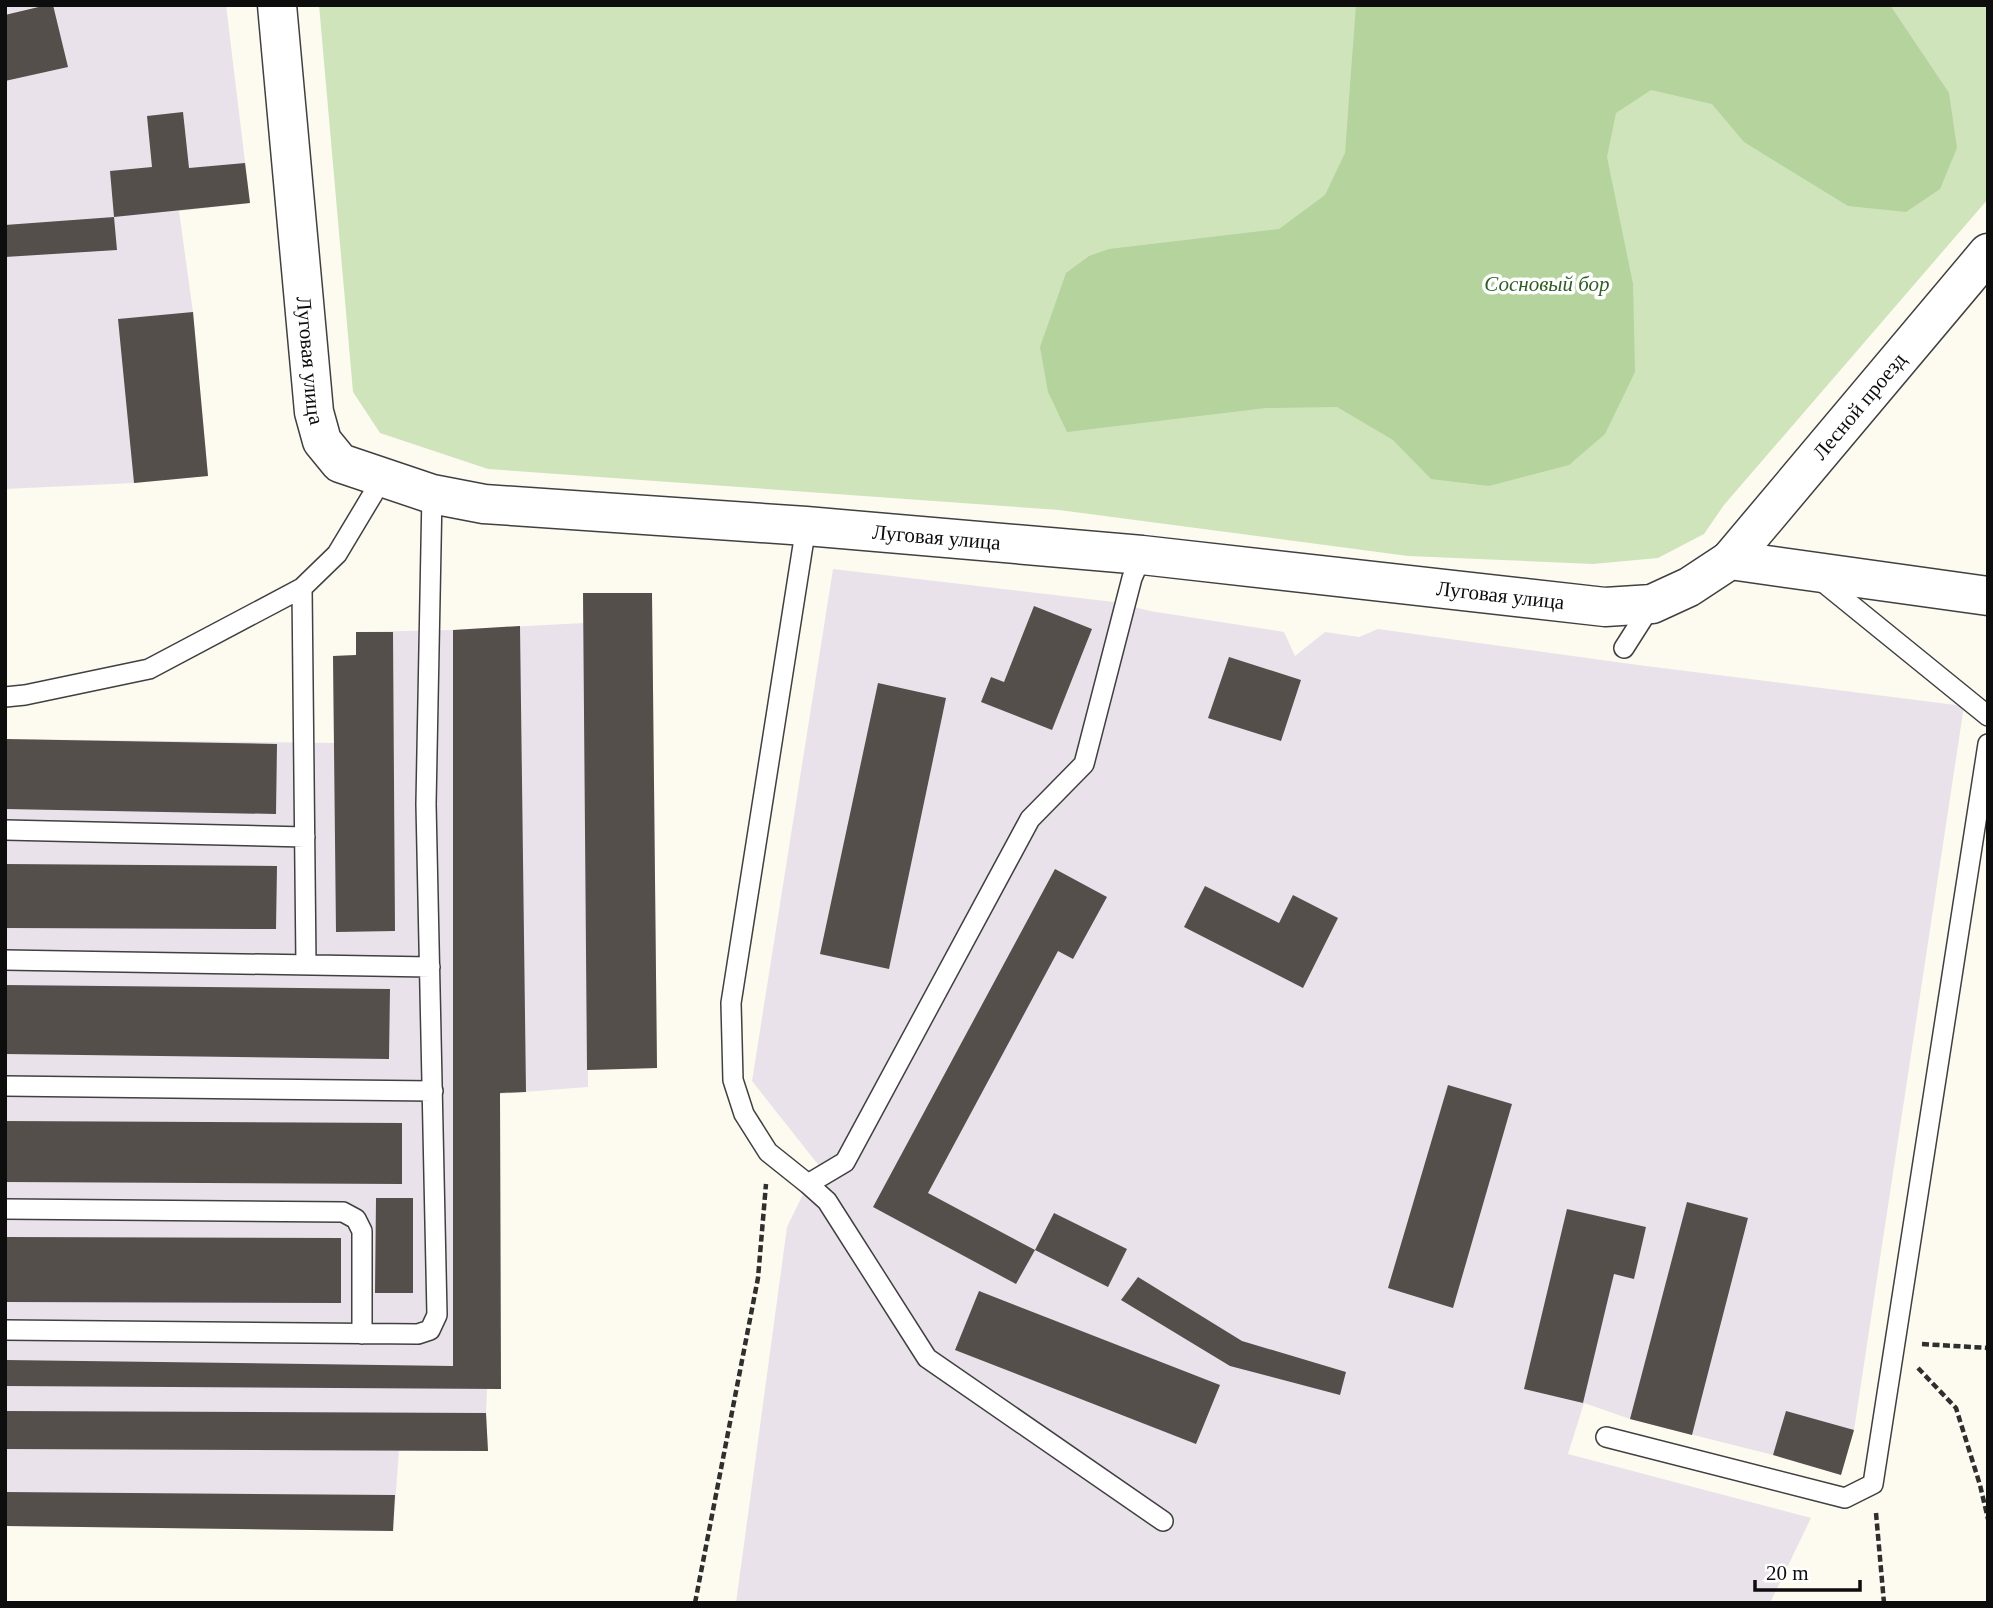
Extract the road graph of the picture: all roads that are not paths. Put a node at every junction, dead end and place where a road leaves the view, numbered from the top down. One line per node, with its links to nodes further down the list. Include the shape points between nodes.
1 (277, 5): 3 (street, Луговая улица, via 314,412 322,441 340,463)
2 (1988, 253): 7 (street, Лесной проезд)
3 (377, 477): 4 (street, Луговая улица); 9 (lane, via 373,494 337,554)
4 (432, 494): 5 (street, Луговая улица, via 484,504); 20 (lane, via 426,804)
5 (806, 526): 6 (street, Луговая улица); 23 (lane, via 731,1003 733,1080 744,1114 768,1152)
6 (1142, 555): 11 (street, Луговая улица, via 1605,607); 23 (lane, via 1084,764 1030,820 845,1161)
7 (1730, 560): 8 (street); 11 (street, Луговая улица)
8 (1810, 571): 10 (street); 14 (lane)
9 (302, 588): 13 (lane, via 149,669); 17 (lane)
10 (1988, 596)
11 (1652, 604): 12 (lane)
12 (1625, 648)
13 (5, 697)
14 (1988, 716)
15 (1988, 744): 27 (lane, via 1873,1484 1845,1498)
16 (5, 830): 17 (lane)
17 (305, 837): 19 (lane)
18 (5, 960): 19 (lane)
19 (306, 965): 20 (lane)
20 (430, 967): 22 (lane)
21 (5, 1086): 22 (lane)
22 (433, 1091): 26 (lane, via 437,1315 430,1330 418,1334)
23 (808, 1184): 28 (lane, via 827,1201 926,1358)
24 (5, 1209): 26 (lane, via 343,1212 356,1219 362,1231)
25 (5, 1330): 26 (lane)
26 (362, 1334)
27 (1606, 1437)
28 (1163, 1521)

